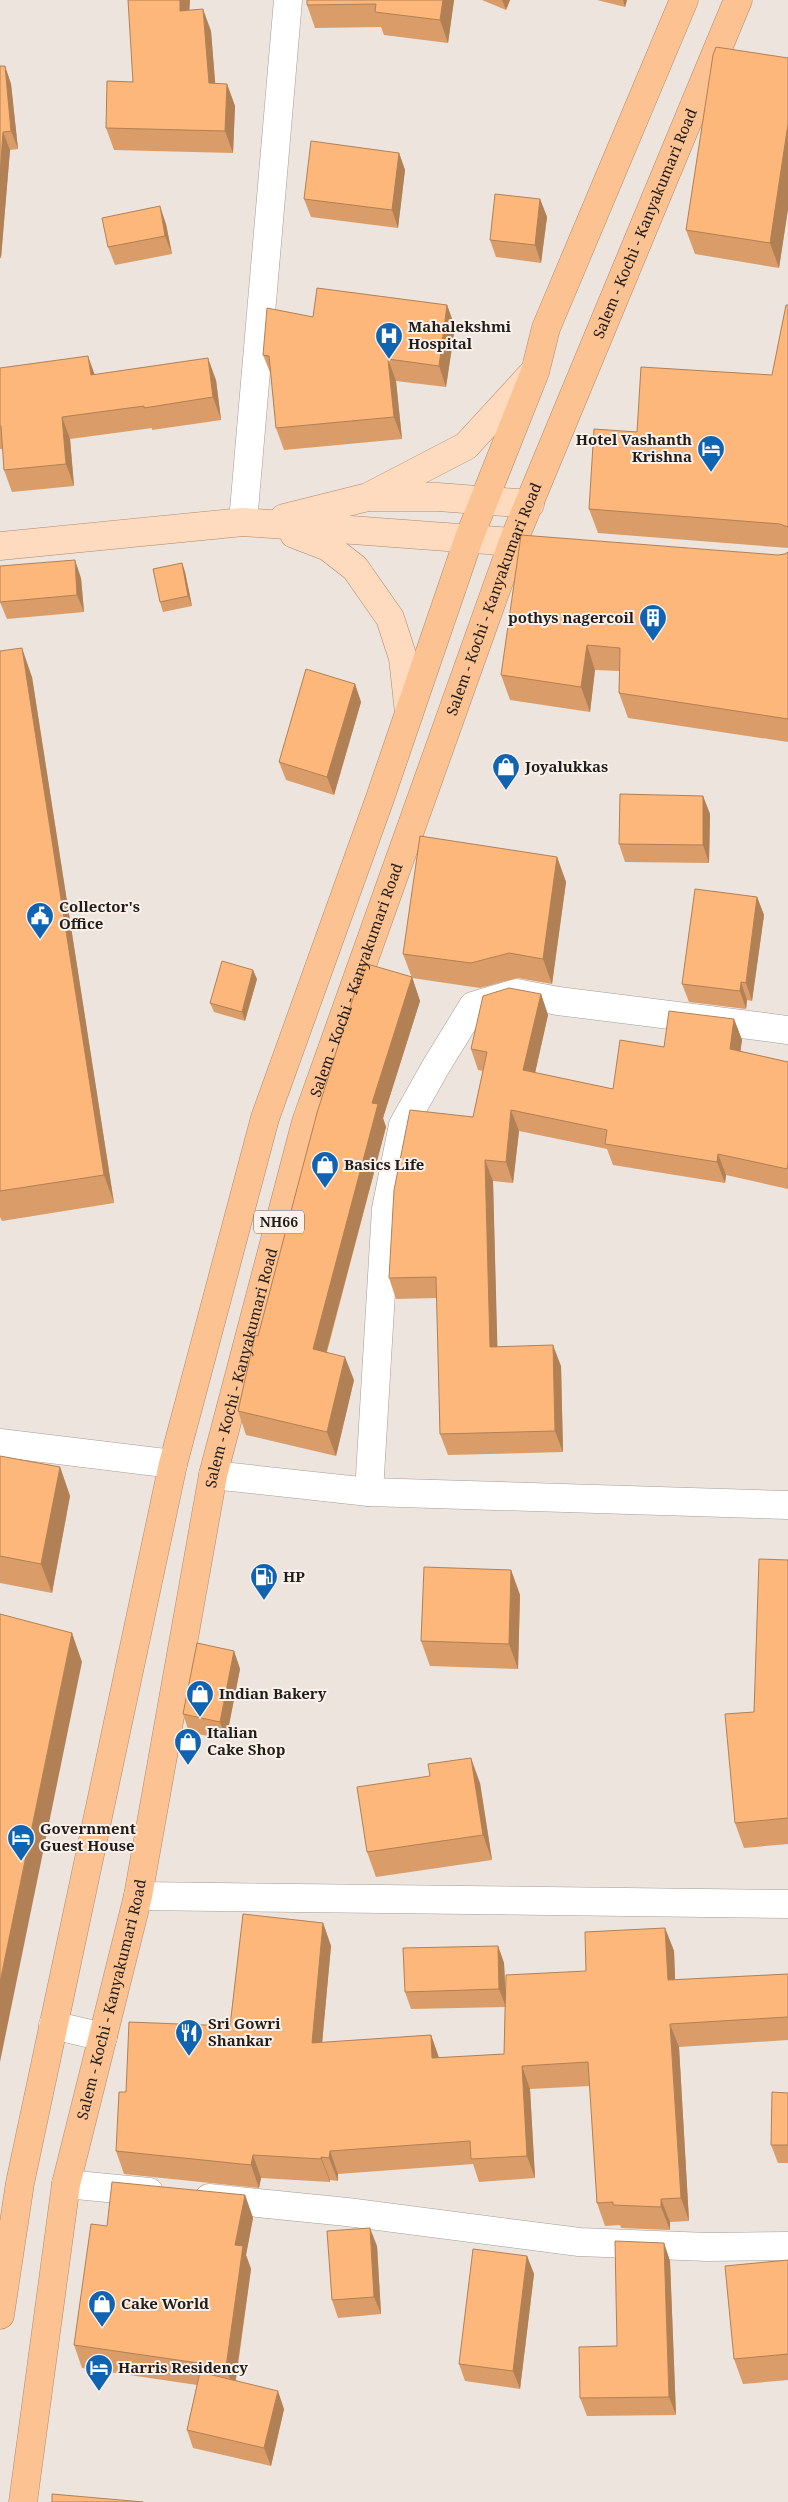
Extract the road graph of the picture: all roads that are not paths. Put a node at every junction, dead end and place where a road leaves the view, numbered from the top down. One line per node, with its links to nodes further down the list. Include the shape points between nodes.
1 (288, 0): 8 (street)
2 (684, 0): 4 (highway, NH66, via 546,328)
3 (738, 0): 7 (highway, Salem - Kochi - Kanyakumari Road / NH66)
4 (535, 372): 5 (main road, via 466,446); 6 (highway, NH66)
5 (368, 497): 6 (main road); 8 (main road)
6 (484, 500): 7 (main road); 9 (highway, NH66)
7 (530, 504): 10 (highway, Salem - Kochi - Kanyakumari Road / NH66)
8 (251, 523): 9 (main road); 12 (main road); 13 (main road, via 328,547 355,568 390,618 400,642)
9 (469, 538): 10 (main road); 13 (highway, NH66)
10 (513, 542): 11 (street); 17 (highway, Salem - Kochi - Kanyakumari Road / NH66, via 306,1122)
11 (542, 545)
12 (0, 546)
13 (409, 713): 16 (highway, NH66, via 265,1118)
14 (788, 1030): 18 (street, via 516,993 473,1006 403,1126 386,1209)
15 (0, 1443): 16 (street)
16 (173, 1464): 22 (highway, NH66)
17 (213, 1475): 18 (street); 20 (highway, Salem - Kochi - Kanyakumari Road / NH66)
18 (369, 1492): 19 (street)
19 (788, 1505)
20 (138, 1896): 21 (street); 23 (highway, Salem - Kochi - Kanyakumari Road / NH66)
21 (788, 1904)
22 (53, 2025): 23 (street); 26 (highway, NH66, via 20,2183)
23 (103, 2037): 24 (highway, Salem - Kochi - Kanyakumari Road / NH66)
24 (66, 2184): 25 (street, via 347,2212 579,2242 708,2247); 27 (highway, Salem - Kochi - Kanyakumari Road / NH66)
25 (788, 2246)
26 (0, 2315)
27 (23, 2502)

